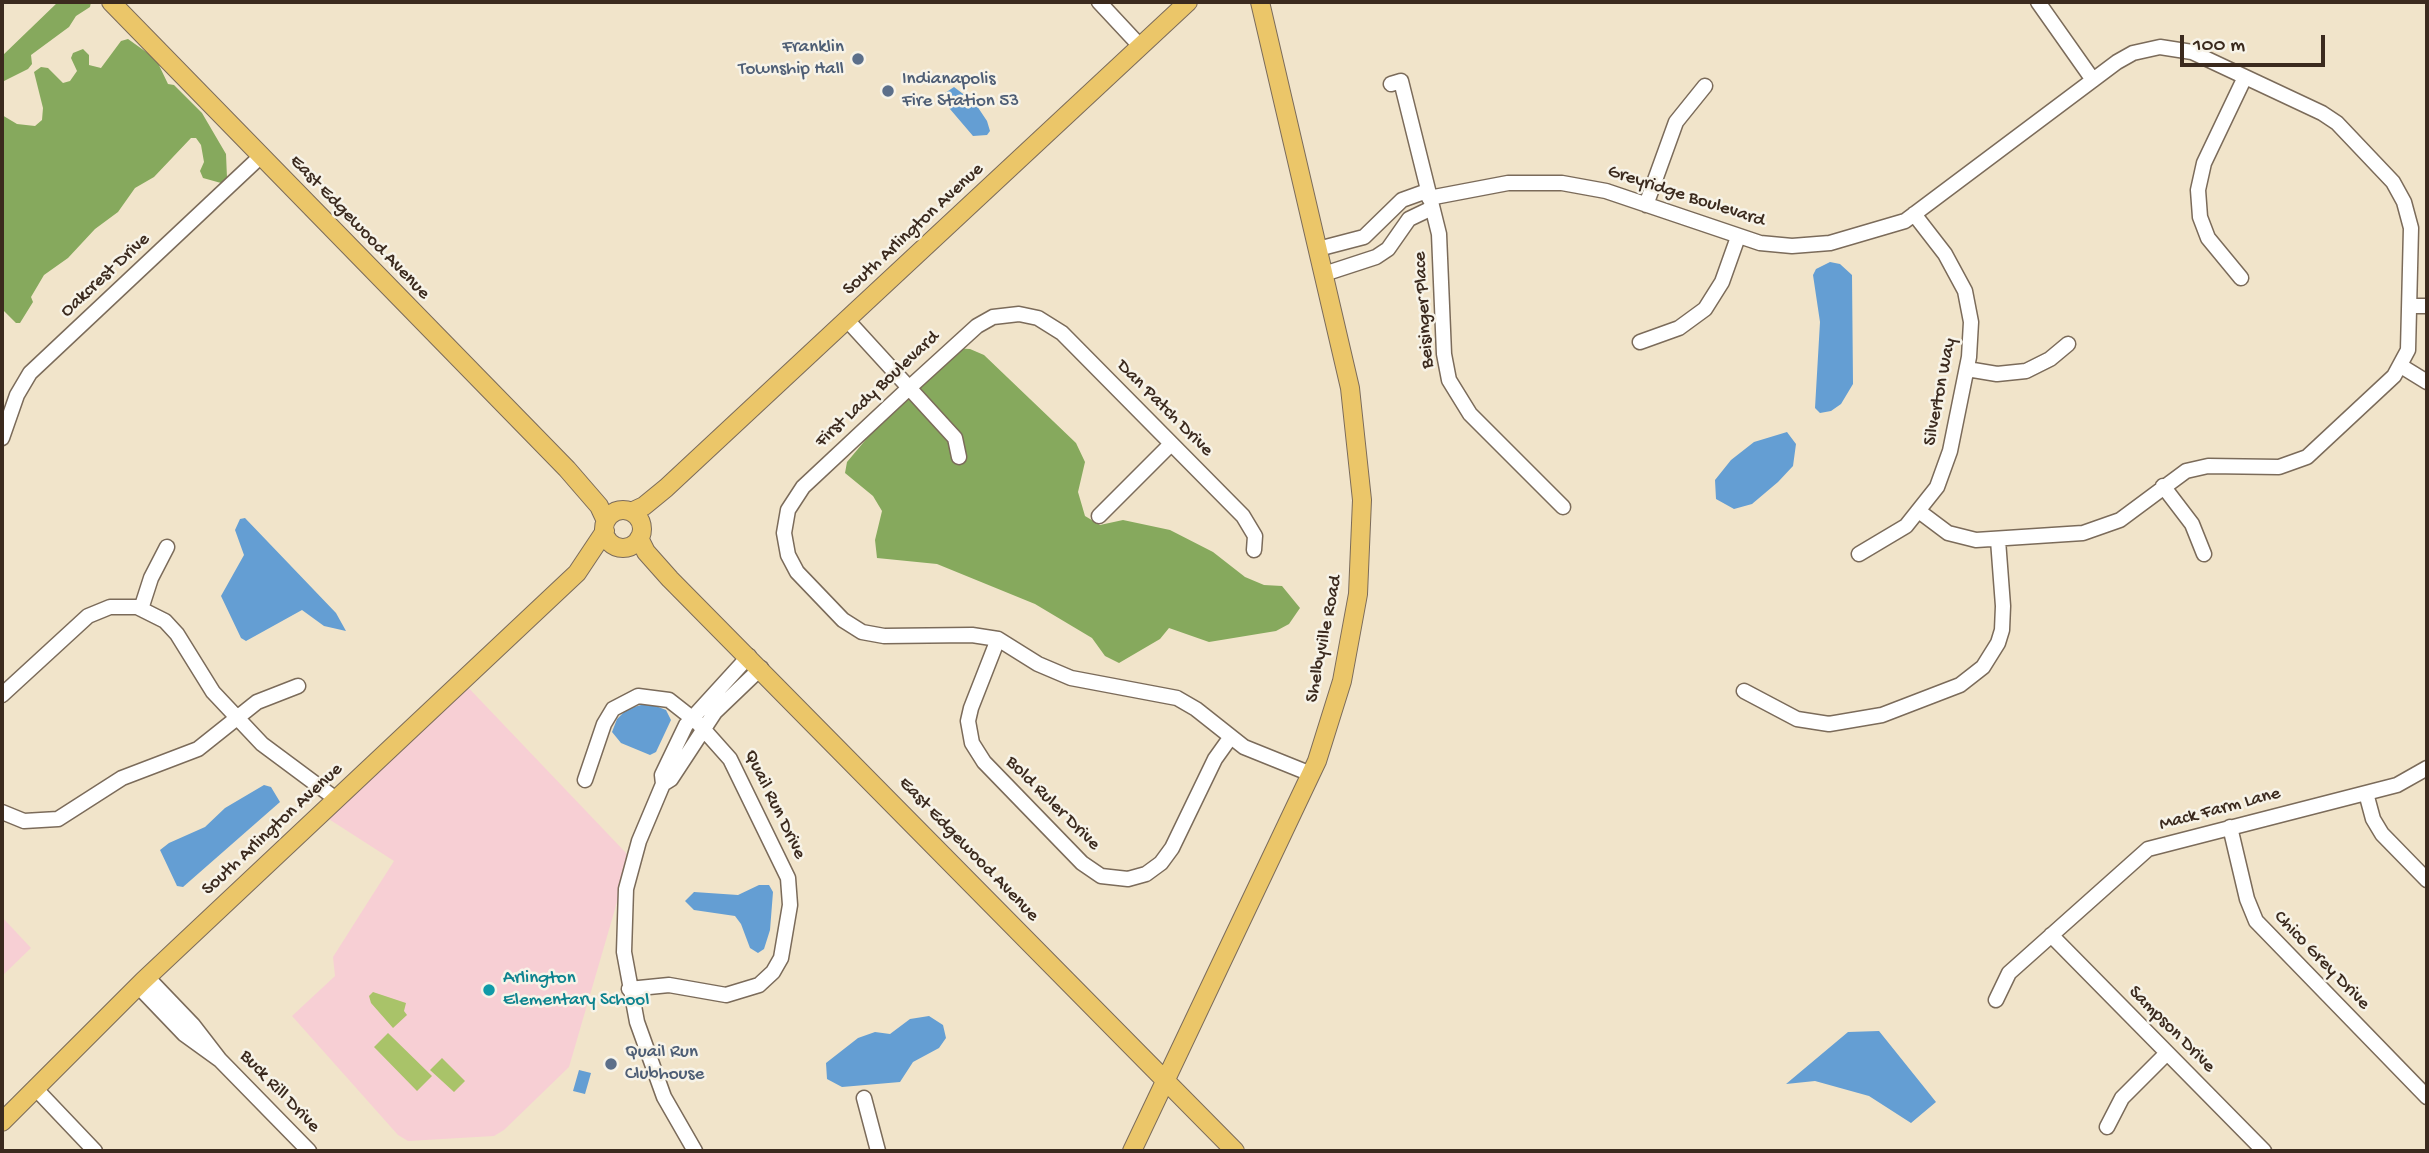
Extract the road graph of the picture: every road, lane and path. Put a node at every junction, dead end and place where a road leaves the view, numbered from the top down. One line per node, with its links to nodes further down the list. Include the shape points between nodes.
1 (111, 2): 11 (main road, East Edgewood Avenue)
2 (1099, 2): 6 (street)
3 (1188, 2): 6 (main road, South Arlington Avenue)
4 (2038, 2): 8 (street)
5 (1263, 7): 18 (main road, Shelbyville Road)
6 (1141, 47): 24 (main road, South Arlington Avenue)
7 (2245, 77): 8 (street, Greyridge Boulevard, via 2188,51 2165,47 2129,54); 16 (street, Greyridge Boulevard, via 2337,124 2398,190 2408,215); 20 (street, via 2204,163 2198,190 2200,217 2208,238)
8 (2093, 80): 14 (street, Greyridge Boulevard)
9 (1391, 84): 12 (street, Beisinger Place, via 1401,81)
10 (1705, 86): 13 (street, via 1676,122)
11 (260, 157): 31 (street, Oakcrest Drive, via 30,373); 34 (main road, East Edgewood Avenue)
12 (1429, 199): 13 (street, Greyridge Boulevard, via 1495,184 1540,181 1593,188); 18 (street, Greyridge Boulevard, via 1402,200 1364,237); 19 (street, Greyridge Boulevard, via 1388,249); 37 (street, Beisinger Place, via 1439,234 1449,380 1470,414)
13 (1646, 205): 15 (street, Greyridge Boulevard)
14 (1914, 214): 15 (street, Greyridge Boulevard, via 1894,225 1830,243 1783,246); 28 (street, Silverton Way, via 1945,254 1965,291 1972,335)
15 (1738, 237): 25 (street, via 1722,282 1705,309 1679,328)
16 (2412, 246): 17 (street); 21 (street, Greyridge Boulevard)
17 (2427, 247)
18 (1318, 249): 19 (main road, Shelbyville Road)
19 (1324, 274): 61 (main road, Shelbyville Road, via 1357,429 1362,541 1346,664)
20 (2241, 278)
21 (2411, 306): 22 (street); 27 (street, Greyridge Boulevard, via 2410,340)
22 (2427, 306)
23 (1024, 314): 30 (street, First Lady Boulevard, via 1001,315 977,326); 32 (street, Dan Patch Drive, via 1062,333)
24 (848, 321): 30 (street); 36 (main road, South Arlington Avenue)
25 (1640, 342)
26 (2068, 344): 28 (street, via 2045,363 2020,372)
27 (2402, 366): 29 (street); 35 (street, via 2301,460 2279,467 2194,468)
28 (1967, 369): 39 (street, Silverton Way, via 1948,461)
29 (2427, 382)
30 (910, 387): 33 (street, via 955,438); 52 (street, First Lady Boulevard, via 803,487 788,510 786,548 797,572 843,620 862,632)
31 (2, 438)
32 (1171, 444): 40 (street); 46 (street, Dan Patch Drive, via 1249,523 1255,536)
33 (959, 457)
34 (579, 483): 38 (main road); 41 (main road, via 599,506)
35 (2163, 486): 43 (street, via 2120,520 2097,530); 48 (street, via 2193,524)
36 (666, 488): 38 (main road, South Arlington Avenue, via 644,506); 42 (main road, South Arlington Avenue)
37 (1563, 507)
38 (626, 511): 41 (main road, via 612,514); 42 (main road)
39 (1920, 512): 43 (street, via 1952,534); 47 (street, Silverton Way, via 1898,533)
40 (1099, 516)
41 (605, 526): 45 (main road); 49 (main road, South Arlington Avenue)
42 (640, 532): 45 (main road, via 632,545); 50 (main road, via 646,552)
43 (1998, 540): 55 (street, via 2002,630 1983,667 1960,685 1882,715 1829,724 1797,719)
44 (167, 547): 51 (street)
45 (620, 547): 49 (main road, South Arlington Avenue, via 604,551); 50 (main road)
46 (1254, 550)
47 (1859, 554)
48 (2204, 554)
49 (577, 573): 64 (main road, South Arlington Avenue)
50 (670, 579): 53 (main road, East Edgewood Avenue)
51 (141, 608): 56 (street, via 119,606 88,616); 57 (street, via 165,621 177,634 210,687)
52 (998, 639): 59 (street, via 1071,678 1177,698); 59 (street, Bold Ruler Drive, via 969,716 975,752 1082,863 1101,876 1128,879 1161,863)
53 (755, 662): 58 (street); 73 (main road, East Edgewood Avenue)
54 (298, 686): 57 (street, via 264,697)
55 (1744, 691)
56 (2, 695)
57 (237, 719): 64 (street, via 262,744); 65 (street, via 198,749 122,778 58,819 24,821)
58 (697, 722): 62 (street, Quail Run Drive, via 663,698 640,696 625,701 606,720); 70 (street, via 671,779 663,784 639,841 626,889 623,929); 70 (street, Quail Run Drive, via 730,759 788,878 790,905 781,958 762,983 738,994 669,985)
59 (1230, 738): 61 (street)
60 (2427, 768): 63 (street, Mack Farm Lane, via 2404,783)
61 (1311, 774): 73 (main road, Shelbyville Road)
62 (585, 780)
63 (2366, 793): 66 (street, Mack Farm Lane); 67 (street, via 2382,834)
64 (336, 799): 69 (main road, South Arlington Avenue)
65 (2, 813)
66 (2230, 827): 68 (street, Mack Farm Lane, via 2148,849); 75 (street, Chico Grey Drive, via 2256,921)
67 (2427, 880)
68 (2051, 935): 71 (street, Mack Farm Lane, via 2009,973); 72 (street, Sampson Drive)
69 (143, 982): 74 (main road, South Arlington Avenue); 80 (street, Buck Rill Drive, via 184,1034 220,1060)
70 (629, 989): 81 (street, via 654,1073)
71 (1996, 1000)
72 (2167, 1053): 78 (street, via 2122,1098); 85 (street, Sampson Drive)
73 (1166, 1080): 83 (main road, Shelbyville Road); 84 (main road, East Edgewood Avenue)
74 (36, 1089): 77 (main road, South Arlington Avenue); 79 (street)
75 (2427, 1097)
76 (864, 1098): 82 (street)
77 (2, 1122)
78 (2107, 1127)
79 (95, 1151)
80 (309, 1151)
81 (695, 1151)
82 (878, 1151)
83 (1132, 1151)
84 (1235, 1151)
85 (2264, 1151)

